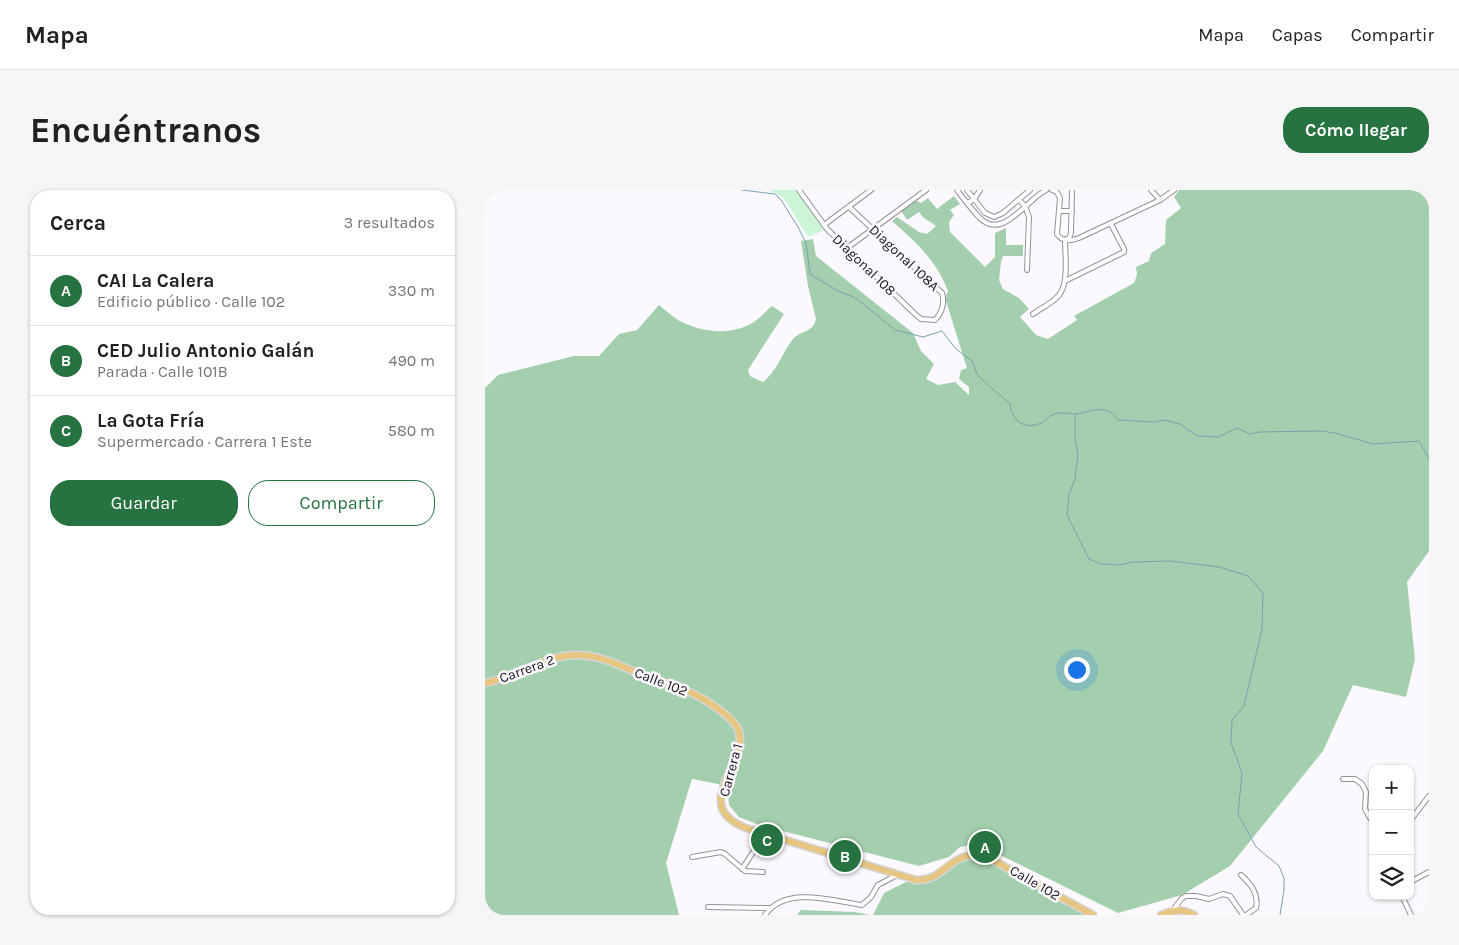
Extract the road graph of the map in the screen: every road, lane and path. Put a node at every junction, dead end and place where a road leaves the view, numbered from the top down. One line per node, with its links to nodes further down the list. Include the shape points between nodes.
1 (799, 190): 22 (street, Diagonal 108)
2 (871, 190): 18 (street)
3 (926, 190): 23 (street)
4 (957, 190): 16 (street)
5 (967, 190): 13 (street)
6 (980, 190): 13 (street)
7 (1030, 190): 14 (street)
8 (1043, 190): 17 (street)
9 (1072, 190): 20 (street)
10 (1151, 190): 15 (street)
11 (1174, 190): 15 (street)
12 (1054, 191): 19 (street, via 1060,198)
13 (974, 199): 14 (street, via 985,213 994,217); 16 (street)
14 (1019, 200): 17 (street)
15 (1160, 200): 21 (street)
16 (968, 203): 17 (street, via 979,218 993,225 1008,222)
17 (1025, 206): 26 (street, via 1029,217)
18 (849, 207): 22 (street); 23 (street, Diagonal 108A)
19 (1059, 211): 20 (street); 24 (street, via 1057,234)
20 (1073, 211): 24 (street, via 1071,235)
21 (1111, 224): 24 (street, via 1079,238); 27 (street, via 1124,251 1122,254)
22 (824, 225): 25 (street, Diagonal 108)
23 (873, 228): 25 (street); 29 (street, Diagonal 108A, via 942,292)
24 (1065, 240): 27 (street)
25 (847, 248): 29 (street, Diagonal 108, via 921,319 935,320)
26 (1027, 270)
27 (1065, 281): 28 (street, via 1056,299)
28 (1033, 314)
29 (940, 315)
30 (569, 655): 31 (main road, Carrera 2); 32 (main road, Calle 102, via 599,659 693,694 731,720)
31 (485, 683)
32 (739, 733): 37 (main road, Carrera 1, via 738,749 722,793 723,808 737,824)
33 (1343, 779): 35 (street, via 1355,779 1362,784)
34 (1429, 796): 36 (street)
35 (1369, 816)
36 (1414, 816)
37 (765, 834): 39 (street); 42 (main road)
38 (692, 857): 39 (street, via 721,852)
39 (742, 869): 40 (street)
40 (763, 872)
41 (1429, 872): 44 (street)
42 (897, 875): 47 (street, via 878,884 864,905 795,898); 51 (main road, Calle 102, via 926,880 960,858 975,855 993,859)
43 (1241, 875): 53 (street, via 1249,881 1257,897 1256,908)
44 (1414, 880)
45 (1404, 900): 54 (street)
46 (708, 907): 47 (street)
47 (769, 908): 50 (street)
48 (1173, 910): 49 (main road); 52 (main road); 53 (street, via 1185,896 1209,899 1223,894 1230,896)
49 (1191, 913)
50 (765, 915)
51 (1093, 915)
52 (1161, 915)
53 (1244, 915)
54 (1411, 915)

